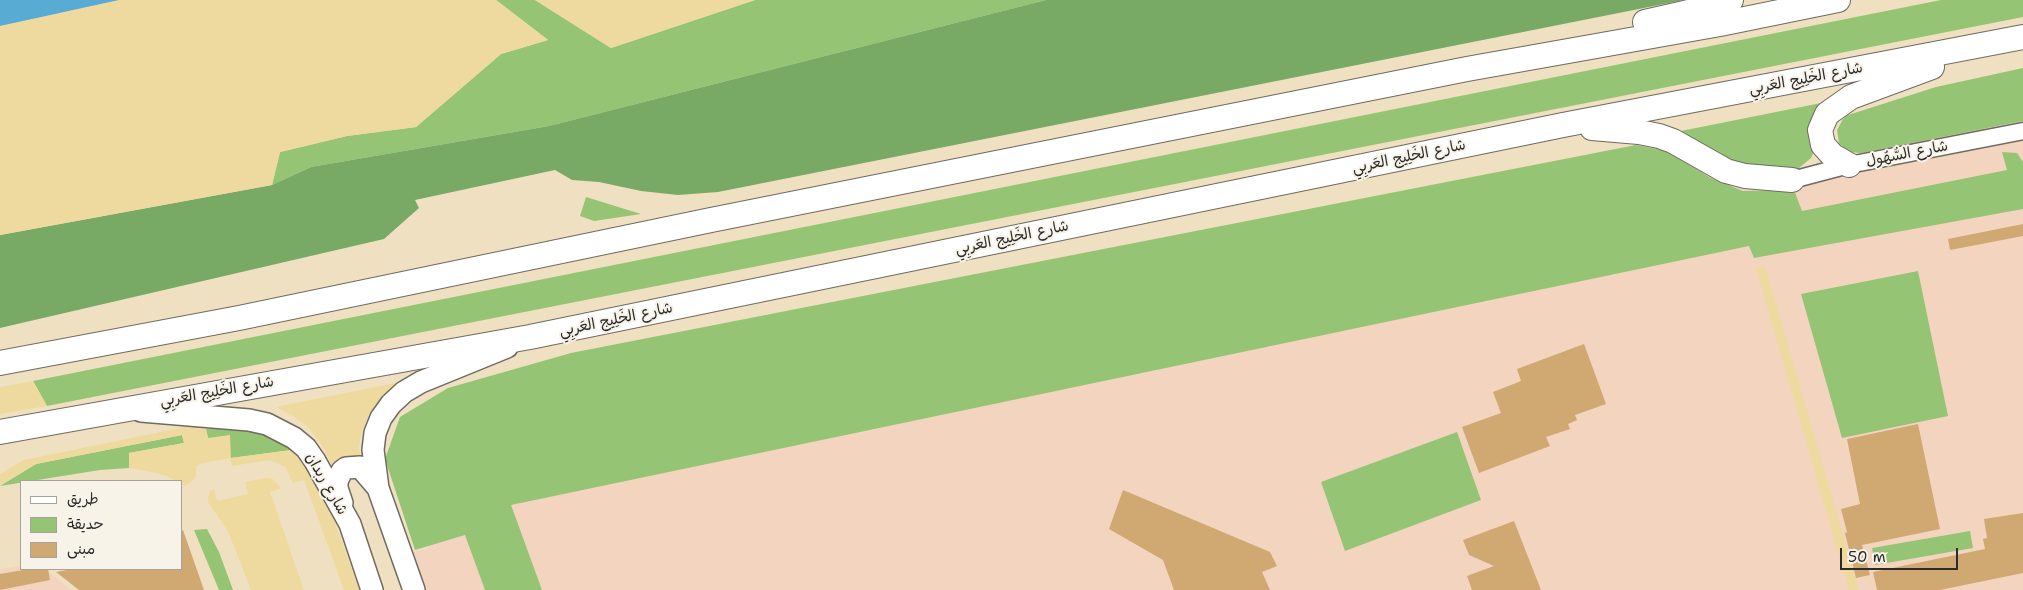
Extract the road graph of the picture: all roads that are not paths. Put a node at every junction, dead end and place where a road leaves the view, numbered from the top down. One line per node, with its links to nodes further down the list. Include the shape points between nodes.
1 (1730, 0): 5 (highway)
2 (1838, 0): 5 (highway)
3 (2023, 37): 4 (highway, شارع الخَلِيج العَربِي)
4 (1996, 43): 6 (highway, شارع الخَلِيج العَربِي); 8 (highway, via 1851,97 1834,108 1821,123 1820,140 1829,153)
5 (1467, 69): 11 (highway, via 239,318)
6 (1563, 125): 9 (highway, via 1659,136 1674,141 1726,171); 10 (highway, شارع الخَلِيج العَربِي)
7 (2023, 131): 8 (street, شارع السُّهُول)
8 (1849, 165): 9 (street, شارع السُّهُول)
9 (1792, 180)
10 (530, 338): 12 (highway, شارع الخَلِيج العَربِي); 14 (main road, via 421,382 391,404 381,418 372,450)
11 (0, 362)
12 (118, 410): 13 (highway, شارع الخَلِيج العَربِي); 15 (main road, شارع ربدان, via 249,420 282,430 306,448)
13 (0, 432)
14 (378, 488): 15 (main road, via 360,467 351,466 342,471 337,488); 17 (main road)
15 (350, 524): 16 (main road, شارع ربدان)
16 (372, 590)
17 (414, 590)

